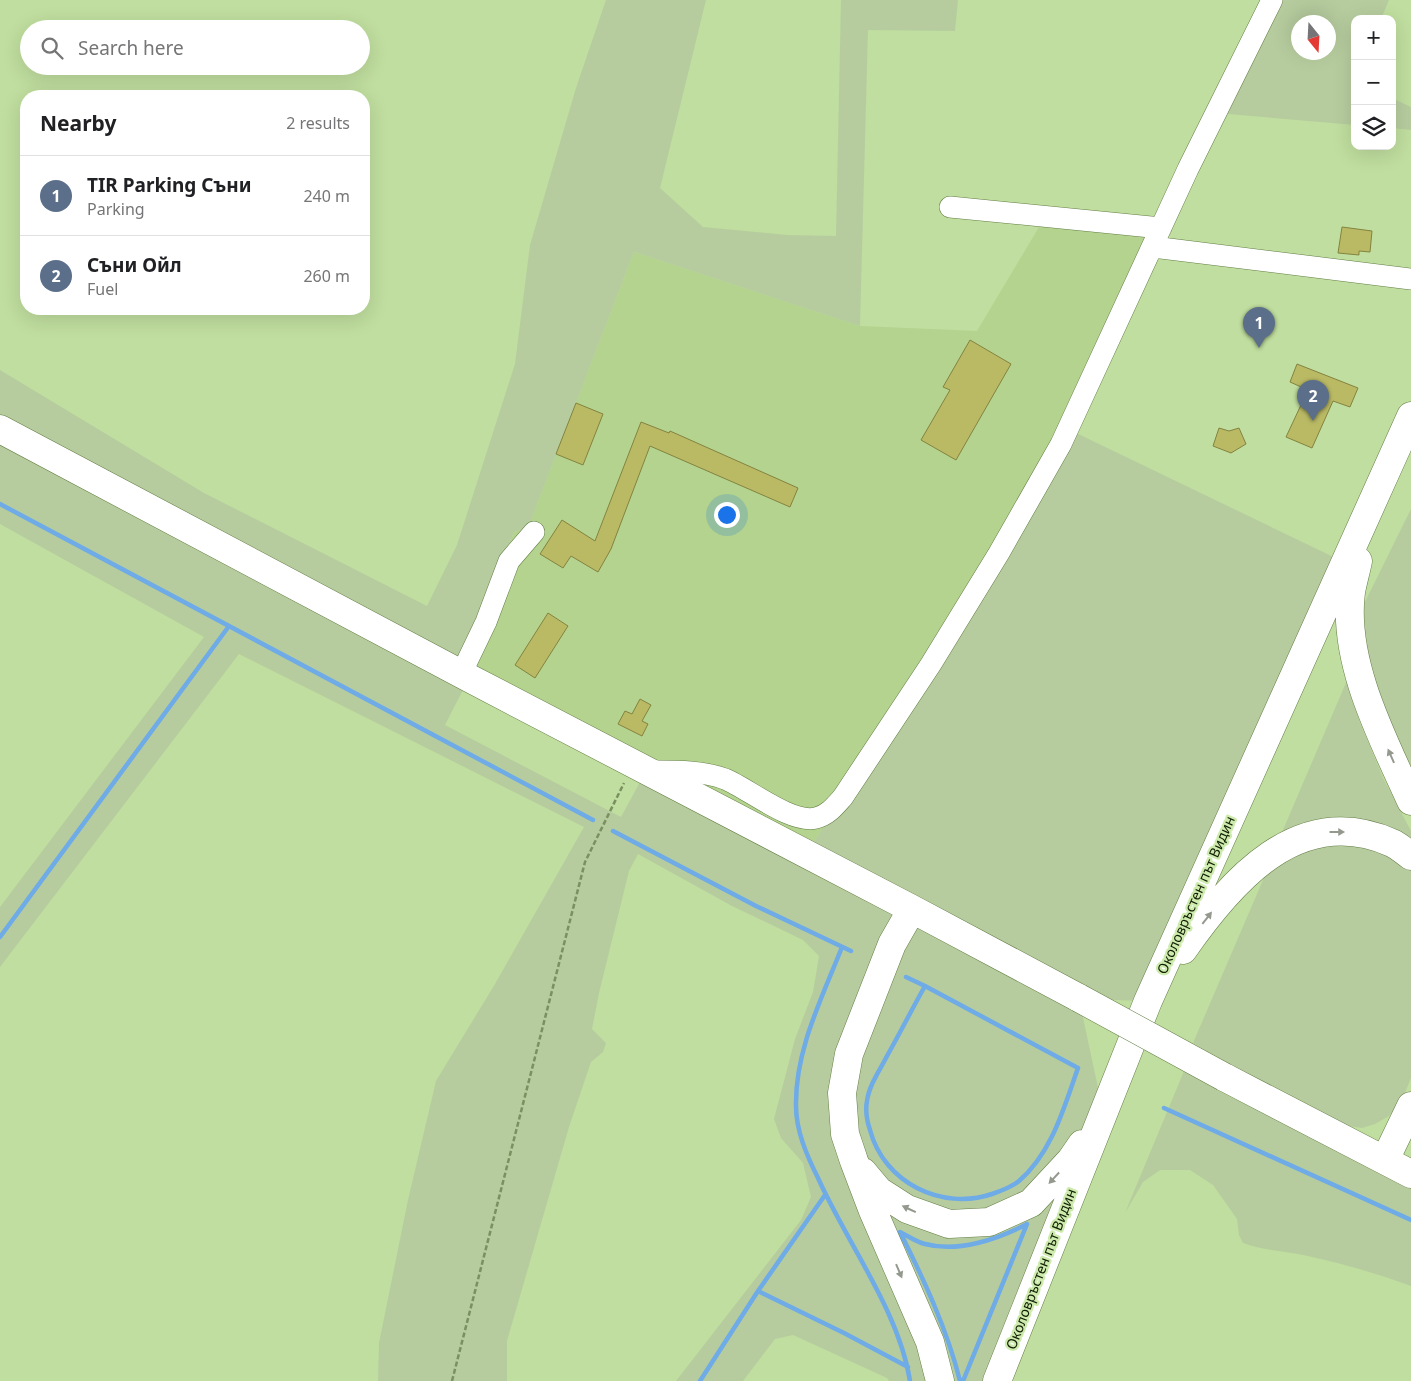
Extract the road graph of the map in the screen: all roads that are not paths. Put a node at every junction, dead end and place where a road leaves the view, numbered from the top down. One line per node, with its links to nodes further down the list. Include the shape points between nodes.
1 (1272, 0): 3 (street)
2 (950, 207): 3 (street)
3 (1157, 237): 4 (street); 10 (street, via 1057,453 931,664 831,811 816,818 804,818 784,812 724,779 707,774)
4 (1411, 279)
5 (1411, 416): 7 (main road, Околовръстен път Видин)
6 (0, 429): 9 (main road)
7 (1369, 512): 11 (main road, one-way to 7, via 1372,714 1354,648 1351,592); 14 (main road, Околовръстен път Видин)
8 (534, 532): 9 (street, via 510,561)
9 (461, 674): 10 (main road)
10 (640, 768): 13 (main road)
11 (1411, 801)
12 (1411, 856): 14 (main road, one-way to 12, via 1220,901 1260,861 1283,846 1307,836 1336,831 1393,843)
13 (912, 909): 17 (main road, bridge); 18 (main road, via 892,944 849,1054 842,1093 845,1134)
14 (1148, 1001): 16 (main road, Околовръстен път Видин)
15 (1411, 1106): 17 (main road)
16 (1103, 1111): 18 (main road, one-way to 18, via 1071,1160 1030,1203 989,1222 949,1224 907,1209 879,1191); 21 (main road, Околовръстен път Видин)
17 (1385, 1160): 19 (main road)
18 (854, 1161): 20 (main road, one-way to 20, via 930,1342)
19 (1411, 1174)
20 (940, 1381)
21 (997, 1381)

